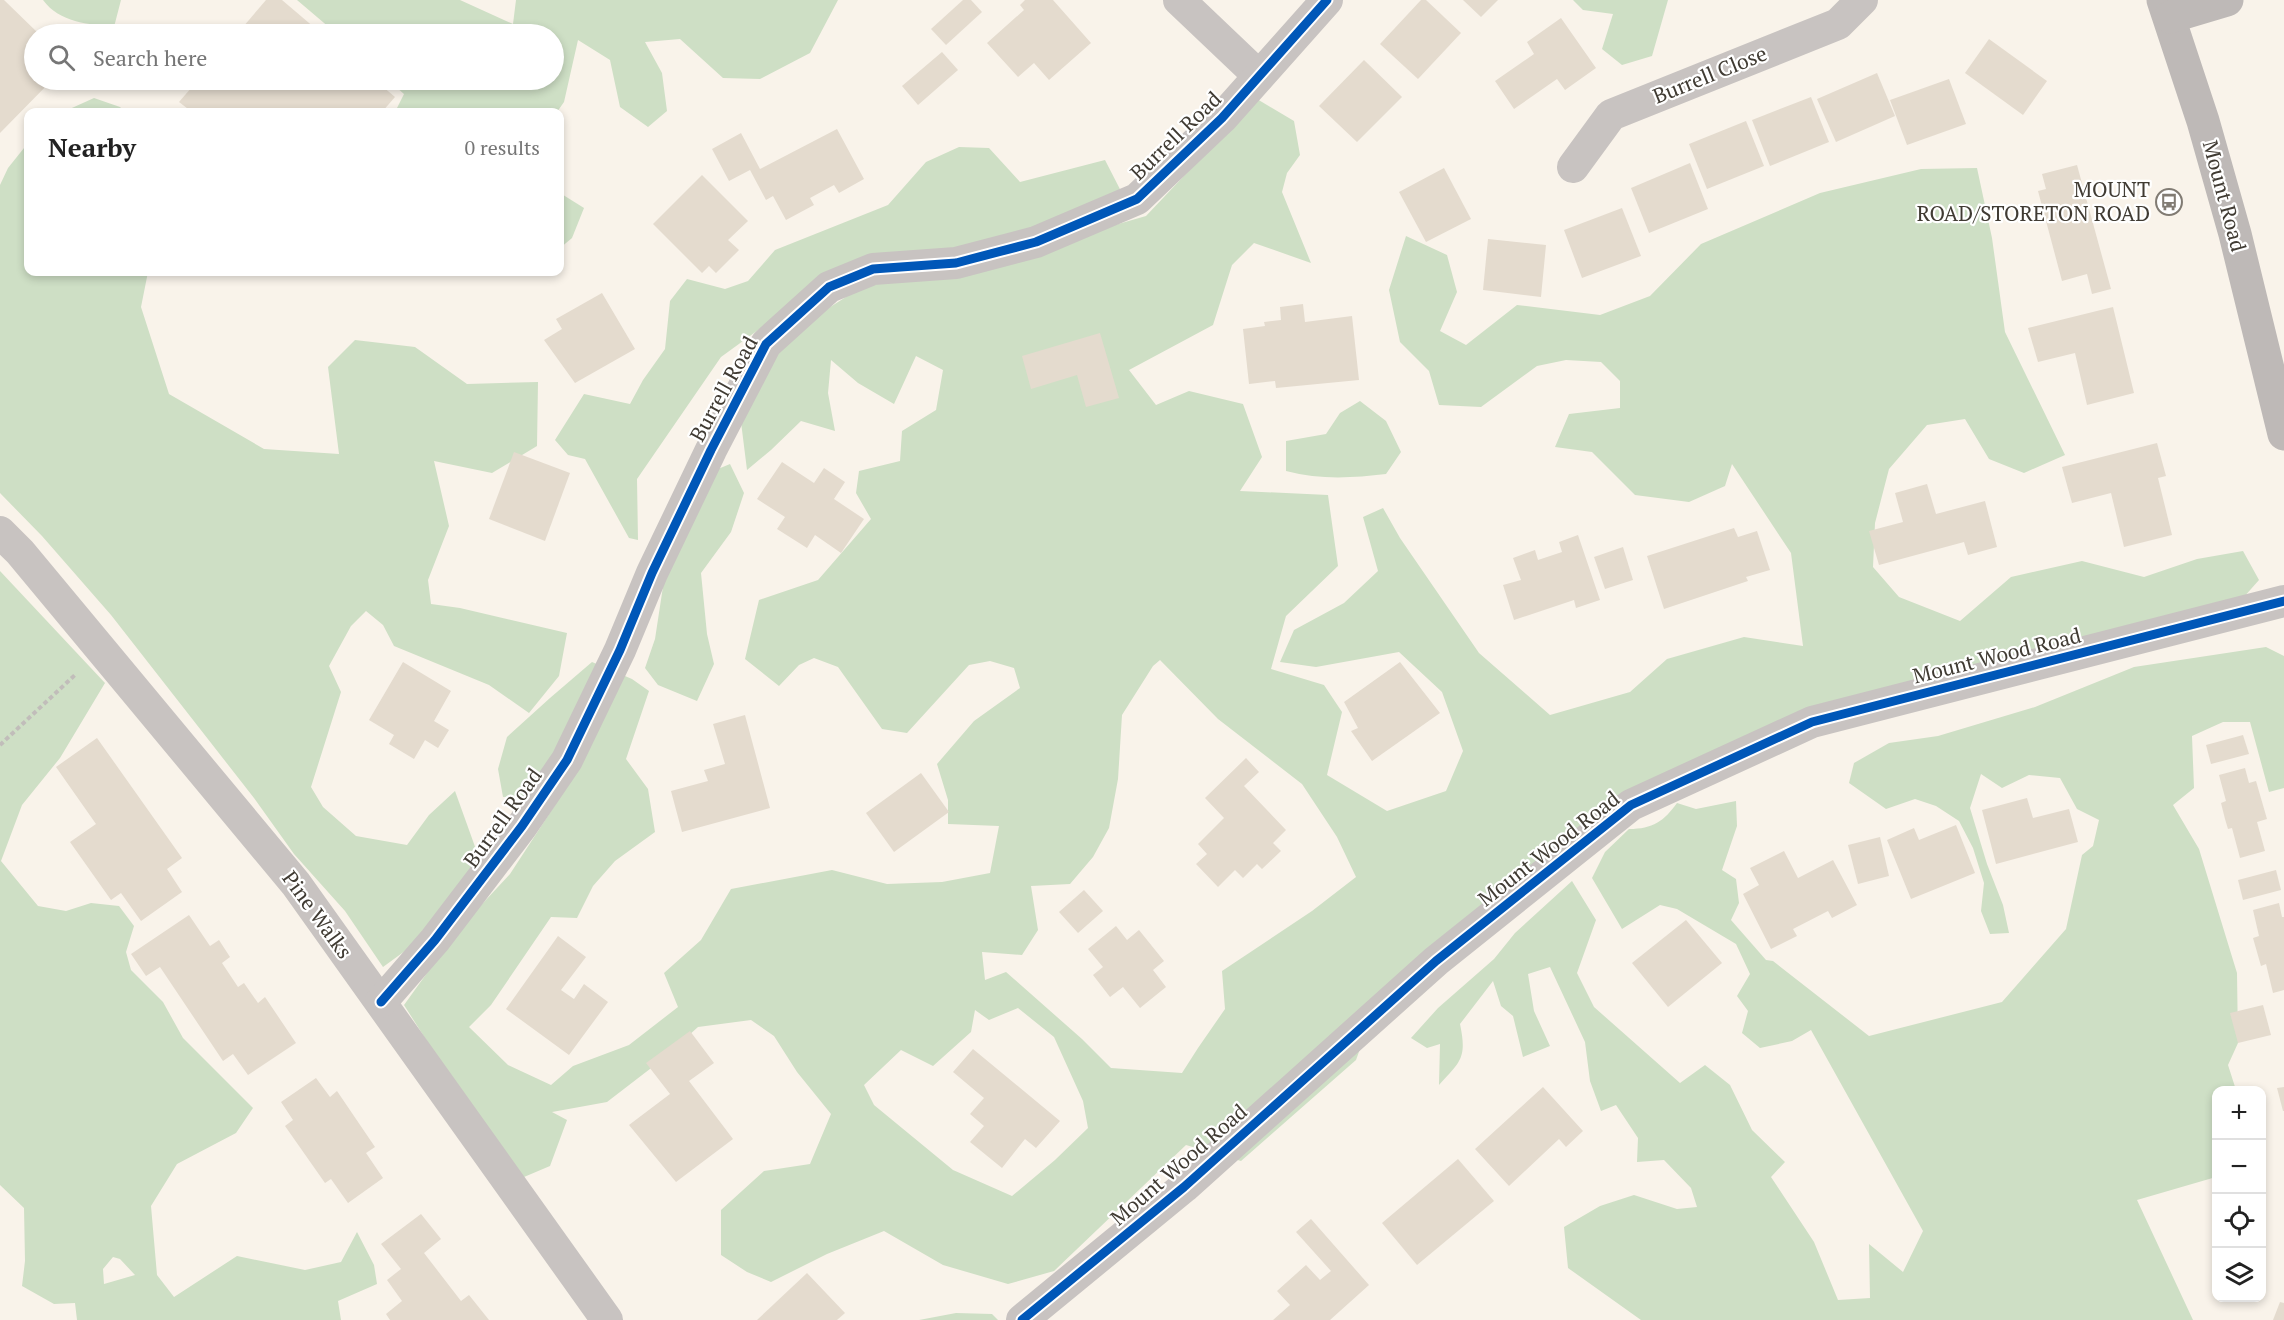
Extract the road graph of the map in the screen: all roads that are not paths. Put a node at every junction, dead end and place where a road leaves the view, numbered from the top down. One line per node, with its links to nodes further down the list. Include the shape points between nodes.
1 (1179, 0): 6 (street)
2 (1327, 0): 6 (street, Burrell Road)
3 (1862, 0): 7 (street, Burrell Close, via 1838,24 1611,115)
4 (2227, 0): 5 (main road, Mount Road)
5 (2167, 9): 8 (main road, Mount Road, via 2235,234)
6 (1259, 76): 11 (street, Burrell Road, via 1222,118 1137,199 1036,242 956,263 873,269 829,287 766,344 652,573 620,651 567,760 435,940)
7 (1573, 167)
8 (2284, 434)
9 (0, 532): 11 (street, Pine Walks, via 296,884)
10 (2284, 601): 13 (street, Mount Wood Road, via 1812,722 1631,805 1436,962 1184,1187)
11 (381, 1002): 12 (street, Pine Walks)
12 (606, 1320)
13 (1022, 1320)

